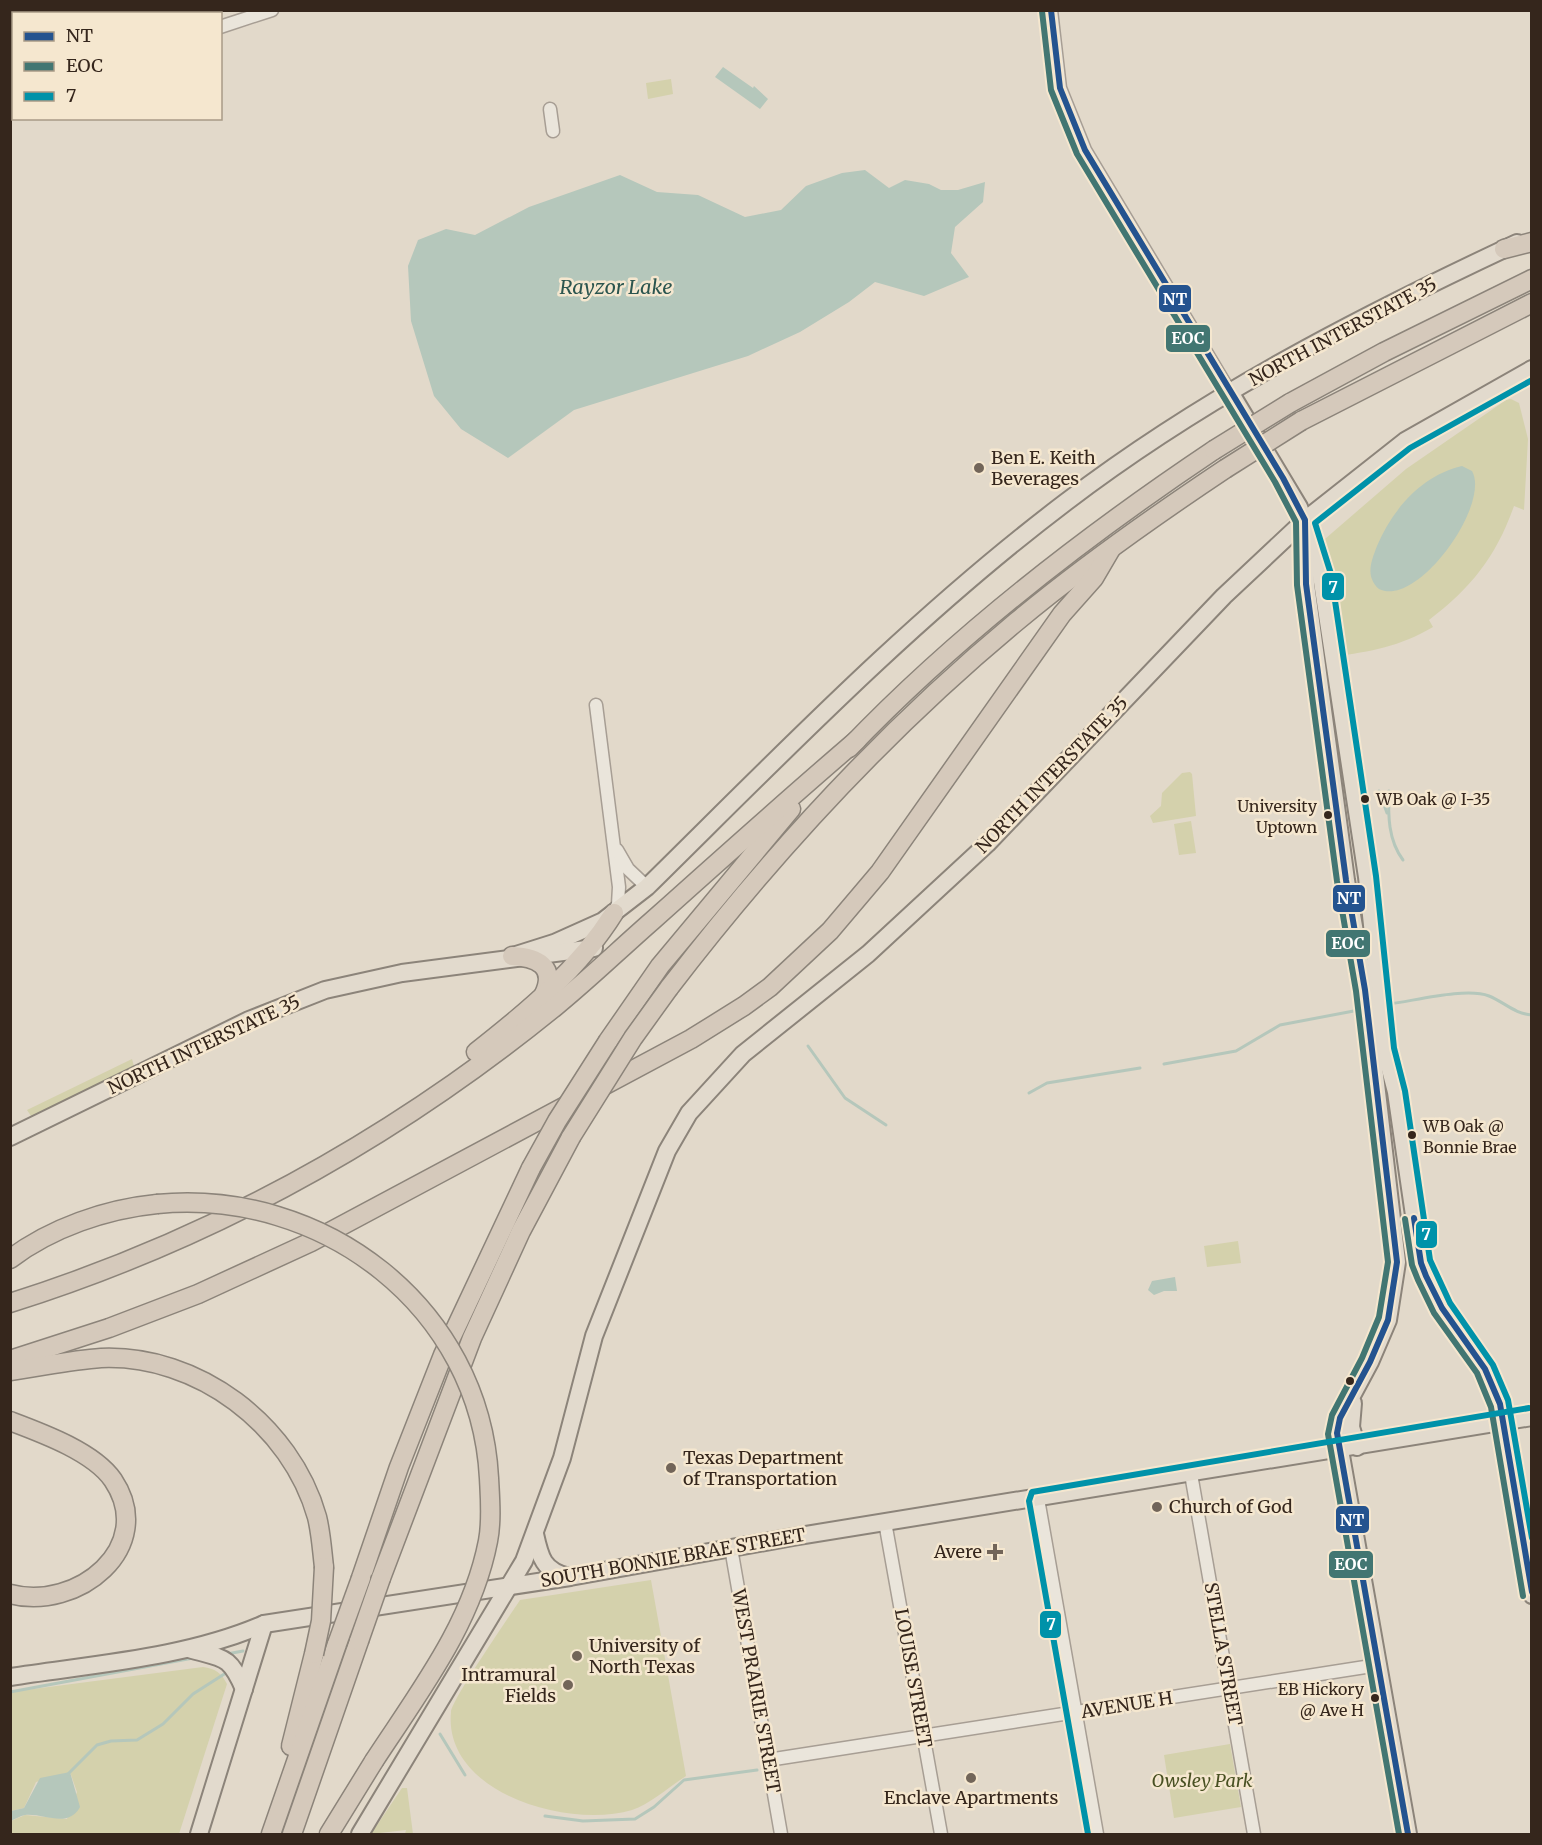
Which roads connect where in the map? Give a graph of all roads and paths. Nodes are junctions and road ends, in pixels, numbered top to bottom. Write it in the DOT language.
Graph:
graph roads {
  1 [pos="272,10"];
  2 [pos="1051,10"];
  3 [pos="222,26"];
  4 [pos="550,109"];
  5 [pos="553,131"];
  6 [pos="1532,236"];
  7 [pos="1532,242"];
  8 [pos="1504,249"];
  9 [pos="1532,279"];
  10 [pos="1532,303"];
  11 [pos="1532,369"];
  12 [pos="1230,392"];
  13 [pos="1305,520"];
  14 [pos="1111,549"];
  15 [pos="1319,613"];
  16 [pos="596,705"];
  17 [pos="857,740"];
  18 [pos="614,840"];
  19 [pos="647,887"];
  20 [pos="614,914"];
  21 [pos="588,950"];
  22 [pos="512,957"];
  23 [pos="544,994"];
  24 [pos="10,1137"];
  25 [pos="331,1161"];
  26 [pos="10,1259"];
  27 [pos="1397,1262"];
  28 [pos="1421,1263"];
  29 [pos="10,1303"];
  30 [pos="10,1360"];
  31 [pos="10,1371"];
  32 [pos="1355,1393"];
  33 [pos="1532,1417"];
  34 [pos="10,1421"];
  35 [pos="1505,1423"];
  36 [pos="1357,1447"];
  37 [pos="1339,1450"];
  38 [pos="1191,1474"];
  39 [pos="1038,1498"];
  40 [pos="885,1522"];
  41 [pos="534,1531"];
  42 [pos="731,1548"];
  43 [pos="570,1577"];
  44 [pos="512,1586"];
  45 [pos="10,1594"];
  46 [pos="1532,1595"];
  47 [pos="264,1624"];
  48 [pos="185,1648"];
  49 [pos="1378,1665"];
  50 [pos="10,1677"];
  51 [pos="244,1689"];
  52 [pos="1229,1689"];
  53 [pos="1076,1713"];
  54 [pos="923,1736"];
  55 [pos="768,1760"];
  56 [pos="199,1834"];
  57 [pos="266,1834"];
  58 [pos="271,1834"];
  59 [pos="292,1834"];
  60 [pos="329,1834"];
  61 [pos="360,1834"];
  62 [pos="781,1834"];
  63 [pos="941,1834"];
  64 [pos="1097,1834"];
  65 [pos="1254,1834"];
  66 [pos="1408,1834"];
  1 -- 3 [label="street"];
  2 -- 12 [label="street"];
  4 -- 5 [label="street"];
  6 -- 8 [label="main road, NORTH INTERSTATE 35"];
  7 -- 8 [label="highway"];
  8 -- 12 [label="main road, NORTH INTERSTATE 35"];
  9 -- 17 [label="highway, bridge"];
  10 -- 14 [label="highway, bridge"];
  11 -- 13 [label="main road, NORTH INTERSTATE 35"];
  12 -- 13 [label="main road"];
  12 -- 19 [label="main road, NORTH INTERSTATE 35"];
  13 -- 15 [label="main road"];
  13 -- 41 [label="main road, NORTH INTERSTATE 35"];
  14 -- 30 [label="highway"];
  14 -- 59 [label="highway, bridge"];
  15 -- 27 [label="main road"];
  15 -- 28 [label="main road"];
  16 -- 18 [label="street"];
  17 -- 25 [label="highway"];
  17 -- 58 [label="highway, bridge"];
  18 -- 19 [label="street"];
  18 -- 20 [label="street"];
  19 -- 20 [label="main road, NORTH INTERSTATE 35"];
  19 -- 21 [label="main road, NORTH INTERSTATE 35"];
  20 -- 21 [label="highway"];
  20 -- 22 [label="main road, NORTH INTERSTATE 35"];
  21 -- 22 [label="main road, NORTH INTERSTATE 35"];
  21 -- 23 [label="highway"];
  22 -- 23 [label="highway"];
  22 -- 24 [label="main road, NORTH INTERSTATE 35"];
  23 -- 25 [label="highway"];
  25 -- 29 [label="highway"];
  26 -- 60 [label="highway, bridge"];
  27 -- 28 [label="main road"];
  27 -- 32 [label="main road"];
  28 -- 35 [label="main road"];
  31 -- 57 [label="highway, bridge"];
  32 -- 36 [label="main road"];
  32 -- 37 [label="main road"];
  33 -- 35 [label="main road, SOUTH BONNIE BRAE STREET"];
  34 -- 45 [label="highway"];
  35 -- 36 [label="main road, SOUTH BONNIE BRAE STREET"];
  35 -- 46 [label="main road"];
  36 -- 37 [label="main road, SOUTH BONNIE BRAE STREET"];
  37 -- 38 [label="main road, SOUTH BONNIE BRAE STREET"];
  37 -- 49 [label="main road"];
  38 -- 39 [label="main road, SOUTH BONNIE BRAE STREET"];
  38 -- 52 [label="street, STELLA STREET"];
  39 -- 40 [label="main road, SOUTH BONNIE BRAE STREET"];
  39 -- 53 [label="street"];
  40 -- 42 [label="main road, SOUTH BONNIE BRAE STREET"];
  40 -- 54 [label="street, LOUISE STREET"];
  41 -- 43 [label="main road"];
  41 -- 44 [label="main road, NORTH INTERSTATE 35"];
  42 -- 43 [label="main road, SOUTH BONNIE BRAE STREET"];
  42 -- 55 [label="street, WEST PRAIRIE STREET"];
  43 -- 44 [label="main road, SOUTH BONNIE BRAE STREET"];
  44 -- 47 [label="main road, SOUTH BONNIE BRAE STREET"];
  44 -- 61 [label="main road, NORTH INTERSTATE 35"];
  47 -- 48 [label="main road, SOUTH BONNIE BRAE STREET"];
  47 -- 51 [label="main road"];
  48 -- 50 [label="main road, SOUTH BONNIE BRAE STREET"];
  48 -- 51 [label="main road"];
  49 -- 52 [label="street, AVENUE H"];
  49 -- 66 [label="main road"];
  51 -- 56 [label="main road"];
  52 -- 53 [label="street, AVENUE H"];
  52 -- 65 [label="street, STELLA STREET"];
  53 -- 54 [label="street, AVENUE H"];
  53 -- 64 [label="street"];
  54 -- 55 [label="street, AVENUE H"];
  54 -- 63 [label="street, LOUISE STREET"];
  55 -- 62 [label="street, WEST PRAIRIE STREET"];
}
